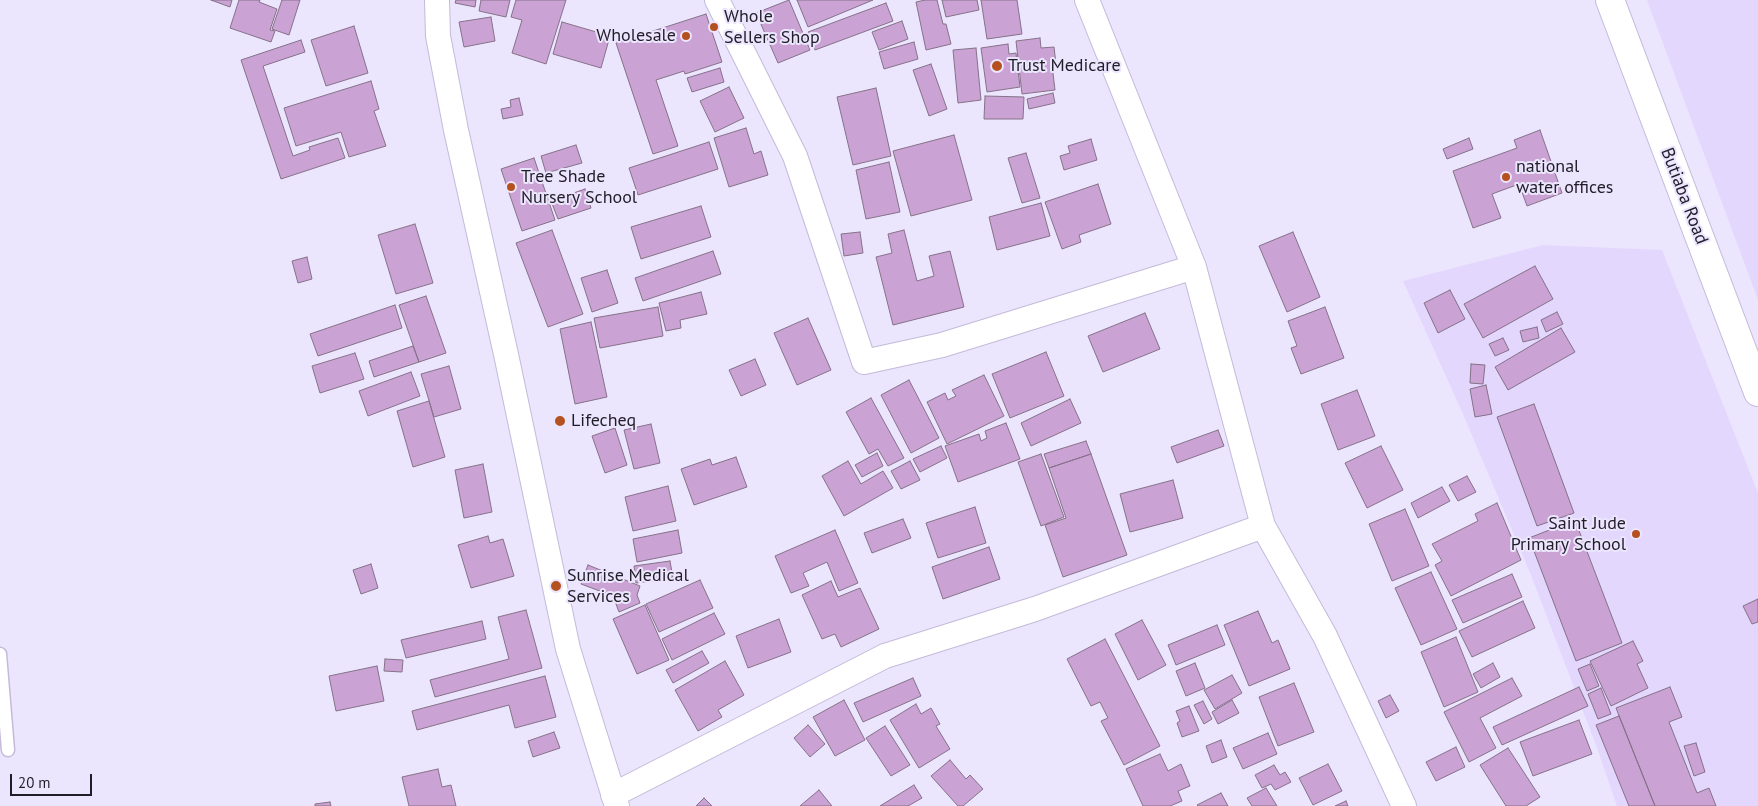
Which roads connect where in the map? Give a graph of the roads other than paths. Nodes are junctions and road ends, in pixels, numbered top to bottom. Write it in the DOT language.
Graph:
graph roads {
  1 [pos="437,0"];
  2 [pos="717,0"];
  3 [pos="1087,0"];
  4 [pos="1610,0"];
  5 [pos="1194,266"];
  6 [pos="1758,392"];
  7 [pos="1263,526"];
  8 [pos="0,654"];
  9 [pos="8,750"];
  10 [pos="615,801"];
  11 [pos="1404,806"];
  1 -- 10 [label="street"];
  2 -- 5 [label="street"];
  3 -- 5 [label="street"];
  4 -- 6 [label="main road, Butiaba Road"];
  5 -- 7 [label="street"];
  7 -- 10 [label="street"];
  7 -- 11 [label="street"];
  8 -- 9 [label="lane"];
}
